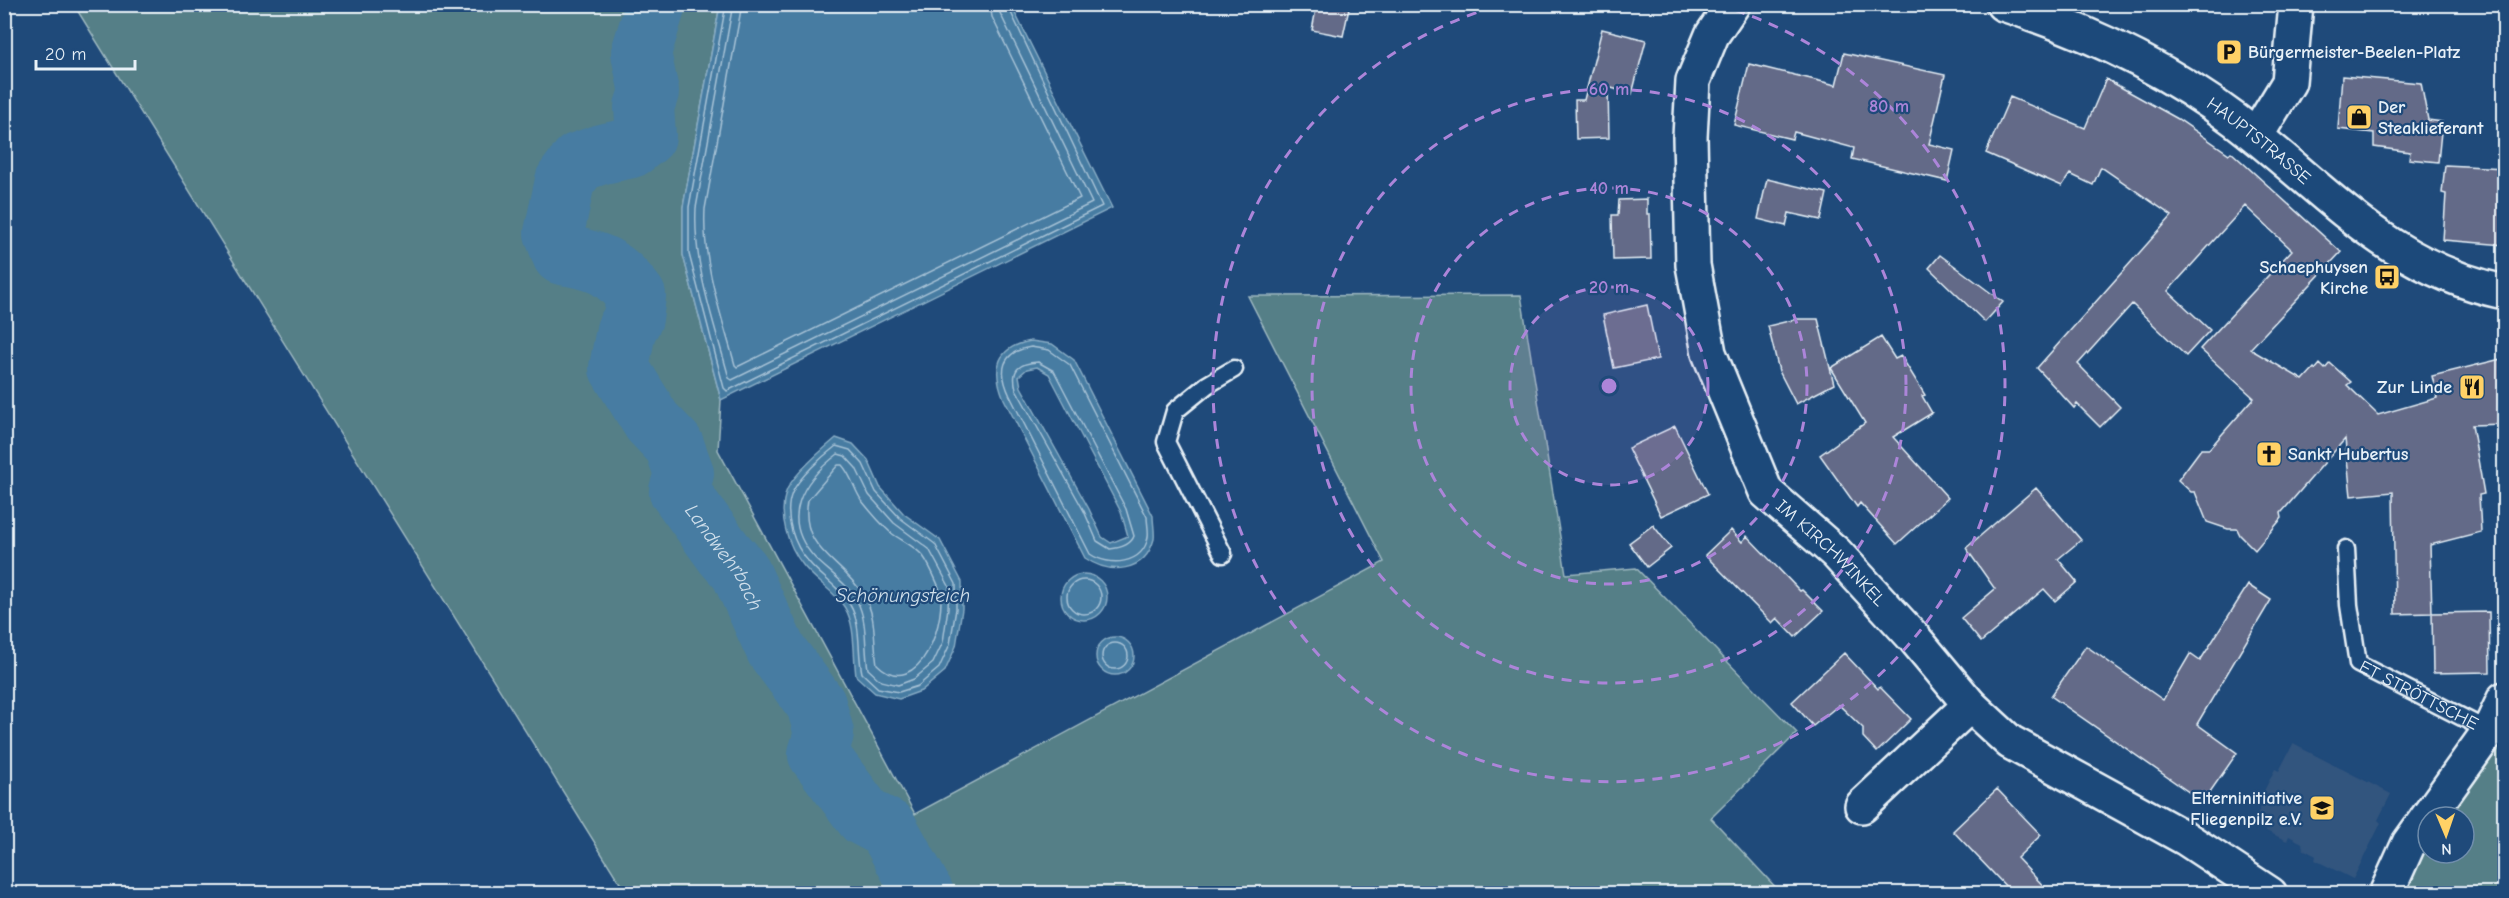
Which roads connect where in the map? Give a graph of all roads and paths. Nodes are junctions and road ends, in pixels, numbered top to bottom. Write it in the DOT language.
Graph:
graph roads {
  1 [pos="1733,4"];
  2 [pos="2003,4"];
  3 [pos="2296,4"];
  4 [pos="2256,136"];
  5 [pos="2505,292"];
  6 [pos="1234,369"];
  7 [pos="2346,549"];
  8 [pos="1223,554"];
  9 [pos="2505,699"];
  10 [pos="1970,705"];
  11 [pos="2489,731"];
  12 [pos="1862,806"];
  13 [pos="2270,894"];
  14 [pos="2386,894"];
  1 -- 10 [label="street, IM KIRCHWINKEL"];
  2 -- 4 [label="street, HAUPTSTRASSE"];
  3 -- 4 [label="street"];
  4 -- 5 [label="street, HAUPTSTRASSE"];
  6 -- 8 [label="lane"];
  7 -- 11 [label="lane, ET STRÖTTSCHE"];
  9 -- 11 [label="street, ET STRÖTTSCHE"];
  10 -- 12 [label="street"];
  10 -- 13 [label="street, IM KIRCHWINKEL"];
  11 -- 14 [label="street, ET STRÖTTSCHE"];
}
